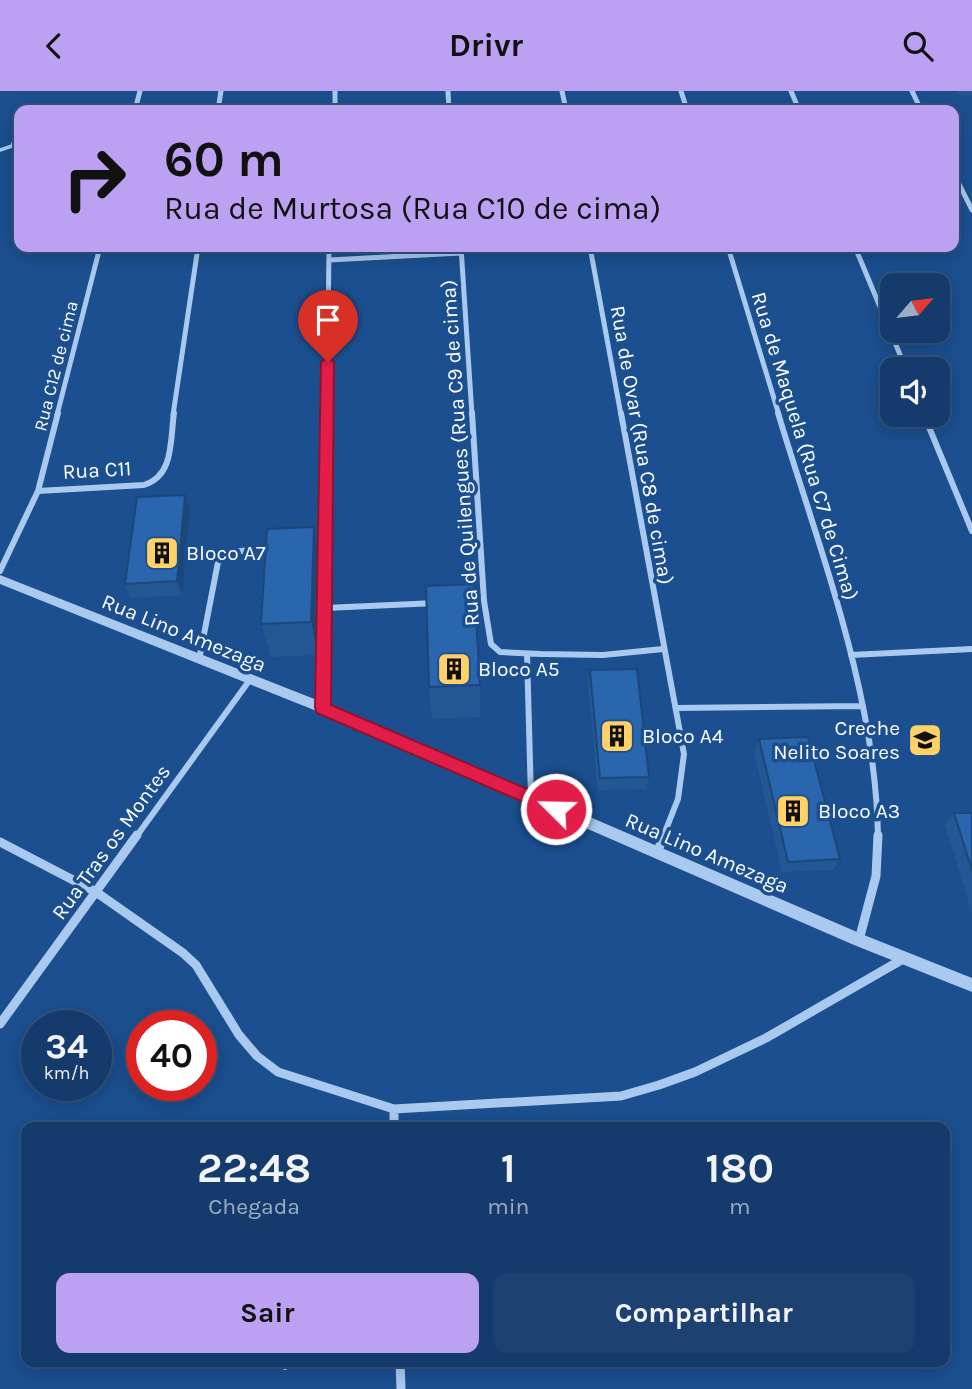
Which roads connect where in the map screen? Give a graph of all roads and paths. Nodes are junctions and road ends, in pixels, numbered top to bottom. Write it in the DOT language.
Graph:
graph roads {
  1 [pos="14,141"];
  2 [pos="0,150"];
  3 [pos="959,183"];
  4 [pos="970,204"];
  5 [pos="972,210"];
  6 [pos="99,252"];
  7 [pos="197,252"];
  8 [pos="329,252"];
  9 [pos="435,252"];
  10 [pos="461,252"];
  11 [pos="591,252"];
  12 [pos="730,252"];
  13 [pos="857,252"];
  14 [pos="329,260"];
  15 [pos="901,357"];
  16 [pos="929,427"];
  17 [pos="38,491"];
  18 [pos="972,531"];
  19 [pos="325,541"];
  20 [pos="312,543"];
  21 [pos="286,546"];
  22 [pos="0,571"];
  23 [pos="0,579"];
  24 [pos="484,601"];
  25 [pos="471,602"];
  26 [pos="444,603"];
  27 [pos="325,608"];
  28 [pos="663,649"];
  29 [pos="972,649"];
  30 [pos="527,654"];
  31 [pos="851,655"];
  32 [pos="199,660"];
  33 [pos="250,681"];
  34 [pos="863,706"];
  35 [pos="323,708"];
  36 [pos="676,708"];
  37 [pos="531,798"];
  38 [pos="0,842"];
  39 [pos="657,853"];
  40 [pos="96,893"];
  41 [pos="859,940"];
  42 [pos="904,959"];
  43 [pos="972,985"];
  44 [pos="0,1024"];
  45 [pos="394,1109"];
  46 [pos="394,1122"];
  47 [pos="400,1367"];
  48 [pos="401,1389"];
  1 -- 2 [label="lane"];
  3 -- 4 [label="street"];
  4 -- 5 [label="street"];
  6 -- 17 [label="street, Rua C12 de cima"];
  7 -- 17 [label="street, Rua C11"];
  8 -- 14 [label="street"];
  9 -- 14 [label="street"];
  10 -- 24 [label="street, Rua de Quilengues (Rua C9 de cima)"];
  11 -- 28 [label="street, Rua de Ovar (Rua C8 de cima)"];
  12 -- 31 [label="street, Rua de Maquela (Rua C7 de Cima)"];
  13 -- 15 [label="street"];
  14 -- 19 [label="street"];
  16 -- 18 [label="street"];
  17 -- 22 [label="street, Rua C12 de cima"];
  19 -- 20 [label="street"];
  19 -- 27 [label="street"];
  21 -- 32 [label="street"];
  23 -- 32 [label="street, Rua Lino Amezaga"];
  24 -- 25 [label="street"];
  24 -- 30 [label="street, Rua de Quilengues (Rua C9 de cima)"];
  26 -- 27 [label="street"];
  27 -- 35 [label="street"];
  28 -- 30 [label="street"];
  28 -- 36 [label="street, Rua de Ovar (Rua C8 de cima)"];
  29 -- 31 [label="street"];
  30 -- 37 [label="street"];
  31 -- 34 [label="street, Rua de Maquela (Rua C7 de Cima)"];
  32 -- 33 [label="street, Rua Lino Amezaga"];
  33 -- 35 [label="street, Rua Lino Amezaga"];
  33 -- 40 [label="street, Rua Tras os Montes"];
  34 -- 36 [label="street"];
  34 -- 41 [label="street, Rua de Maquela (Rua C7 de Cima)"];
  35 -- 37 [label="street, Rua Lino Amezaga"];
  36 -- 39 [label="street, Rua de Ovar (Rua C8 de cima)"];
  37 -- 39 [label="street, Rua Lino Amezaga"];
  38 -- 40 [label="street"];
  39 -- 41 [label="street, Rua Lino Amezaga"];
  40 -- 44 [label="street, Rua Tras os Montes"];
  40 -- 45 [label="street"];
  41 -- 42 [label="street, Rua Lino Amezaga"];
  42 -- 43 [label="street, Rua Lino Amezaga"];
  42 -- 45 [label="street"];
  45 -- 46 [label="street"];
  47 -- 48 [label="street"];
}
